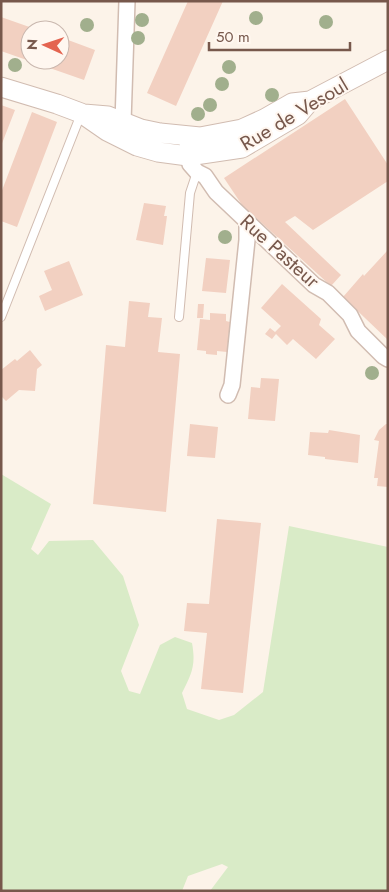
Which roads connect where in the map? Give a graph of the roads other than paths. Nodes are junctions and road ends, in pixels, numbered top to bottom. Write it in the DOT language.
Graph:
graph roads {
  1 [pos="127,1"];
  2 [pos="388,60"];
  3 [pos="1,86"];
  4 [pos="310,101"];
  5 [pos="81,113"];
  6 [pos="115,127"];
  7 [pos="188,136"];
  8 [pos="192,164"];
  9 [pos="247,222"];
  10 [pos="1,316"];
  11 [pos="179,317"];
  12 [pos="388,359"];
  13 [pos="228,395"];
  1 -- 6 [label="street"];
  2 -- 4 [label="street, Rue de Vesoul"];
  3 -- 5 [label="street"];
  4 -- 7 [label="street"];
  4 -- 8 [label="street, Rue de Vesoul"];
  5 -- 6 [label="street"];
  5 -- 10 [label="lane"];
  6 -- 7 [label="street"];
  6 -- 8 [label="street, Rue de Vesoul"];
  7 -- 8 [label="street"];
  8 -- 9 [label="street, Rue Pasteur"];
  8 -- 11 [label="lane"];
  9 -- 12 [label="street, Rue Pasteur"];
  9 -- 13 [label="street"];
}
